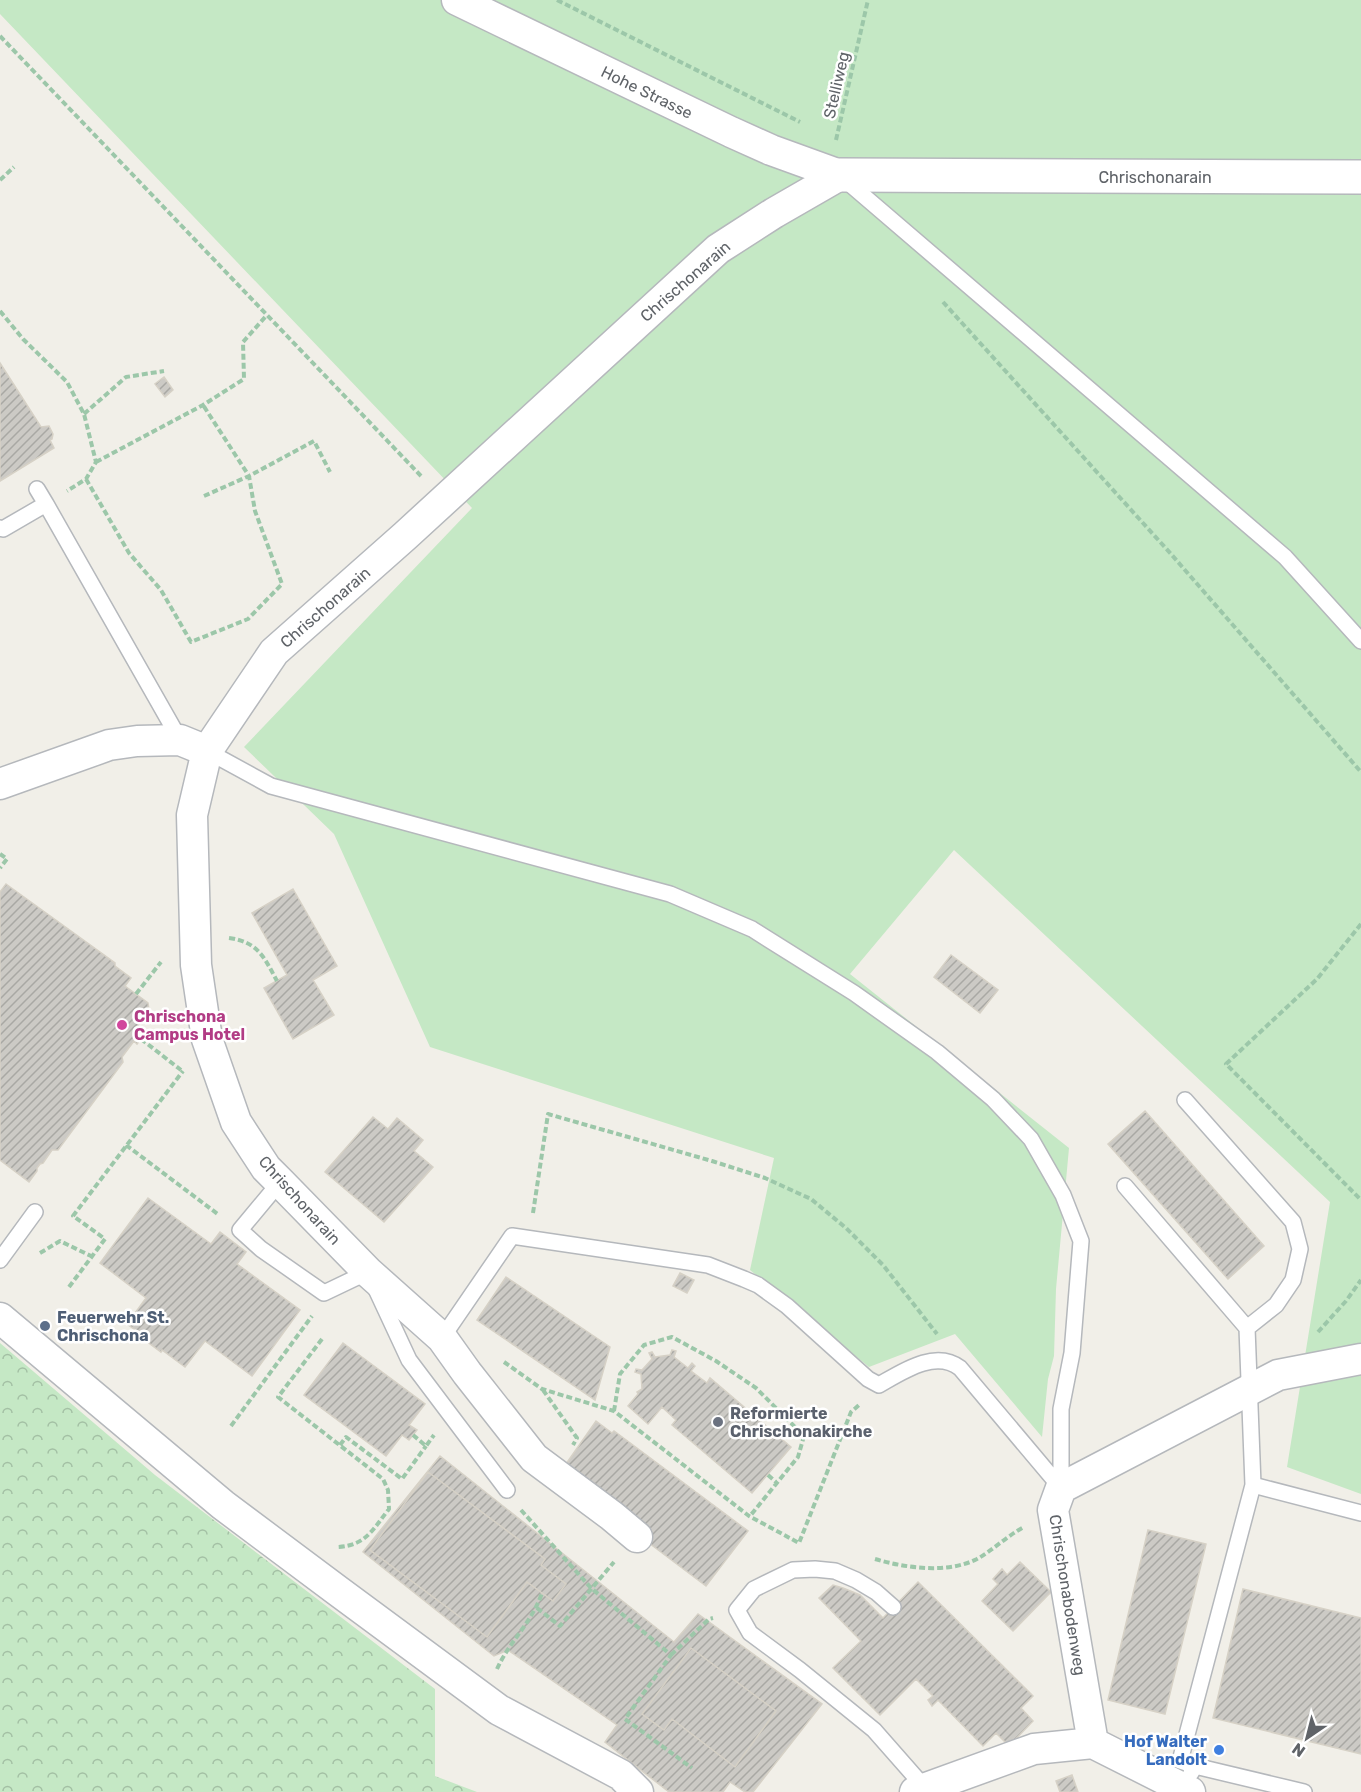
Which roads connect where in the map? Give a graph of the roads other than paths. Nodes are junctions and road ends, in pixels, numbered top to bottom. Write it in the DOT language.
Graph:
graph roads {
  1 [pos="457,0"];
  2 [pos="840,176"];
  3 [pos="1361,177"];
  4 [pos="37,489"];
  5 [pos="46,504"];
  6 [pos="0,528"];
  7 [pos="1361,641"];
  8 [pos="193,746"];
  9 [pos="0,784"];
  10 [pos="1185,1100"];
  11 [pos="280,1182"];
  12 [pos="1125,1186"];
  13 [pos="35,1212"];
  14 [pos="0,1260"];
  15 [pos="368,1272"];
  16 [pos="0,1318"];
  17 [pos="1247,1328"];
  18 [pos="442,1338"];
  19 [pos="1361,1359"];
  20 [pos="1250,1389"];
  21 [pos="1252,1485"];
  22 [pos="507,1490"];
  23 [pos="1057,1499"];
  24 [pos="1361,1513"];
  25 [pos="637,1537"];
  26 [pos="893,1607"];
  27 [pos="1093,1743"];
  28 [pos="1189,1782"];
  29 [pos="920,1790"];
  30 [pos="638,1792"];
  31 [pos="1304,1792"];
  1 -- 2 [label="street, Hohe Strasse"];
  2 -- 3 [label="street, Chrischonarain"];
  2 -- 7 [label="lane"];
  2 -- 8 [label="street, Chrischonarain"];
  4 -- 5 [label="lane"];
  5 -- 6 [label="lane"];
  5 -- 8 [label="lane"];
  8 -- 9 [label="street"];
  8 -- 11 [label="street, Chrischonarain"];
  8 -- 23 [label="lane"];
  10 -- 17 [label="lane"];
  11 -- 15 [label="street, Chrischonarain"];
  11 -- 15 [label="lane"];
  12 -- 17 [label="lane"];
  13 -- 14 [label="lane"];
  15 -- 18 [label="street, Chrischonarain"];
  15 -- 22 [label="lane"];
  16 -- 30 [label="street"];
  17 -- 20 [label="lane"];
  18 -- 23 [label="lane"];
  18 -- 25 [label="street, Chrischonarain"];
  19 -- 20 [label="street"];
  20 -- 21 [label="lane"];
  20 -- 23 [label="street"];
  21 -- 24 [label="lane"];
  21 -- 28 [label="lane"];
  23 -- 27 [label="street, Chrischonabodenweg"];
  26 -- 29 [label="lane"];
  27 -- 28 [label="street"];
  27 -- 29 [label="street"];
  28 -- 31 [label="lane"];
}
